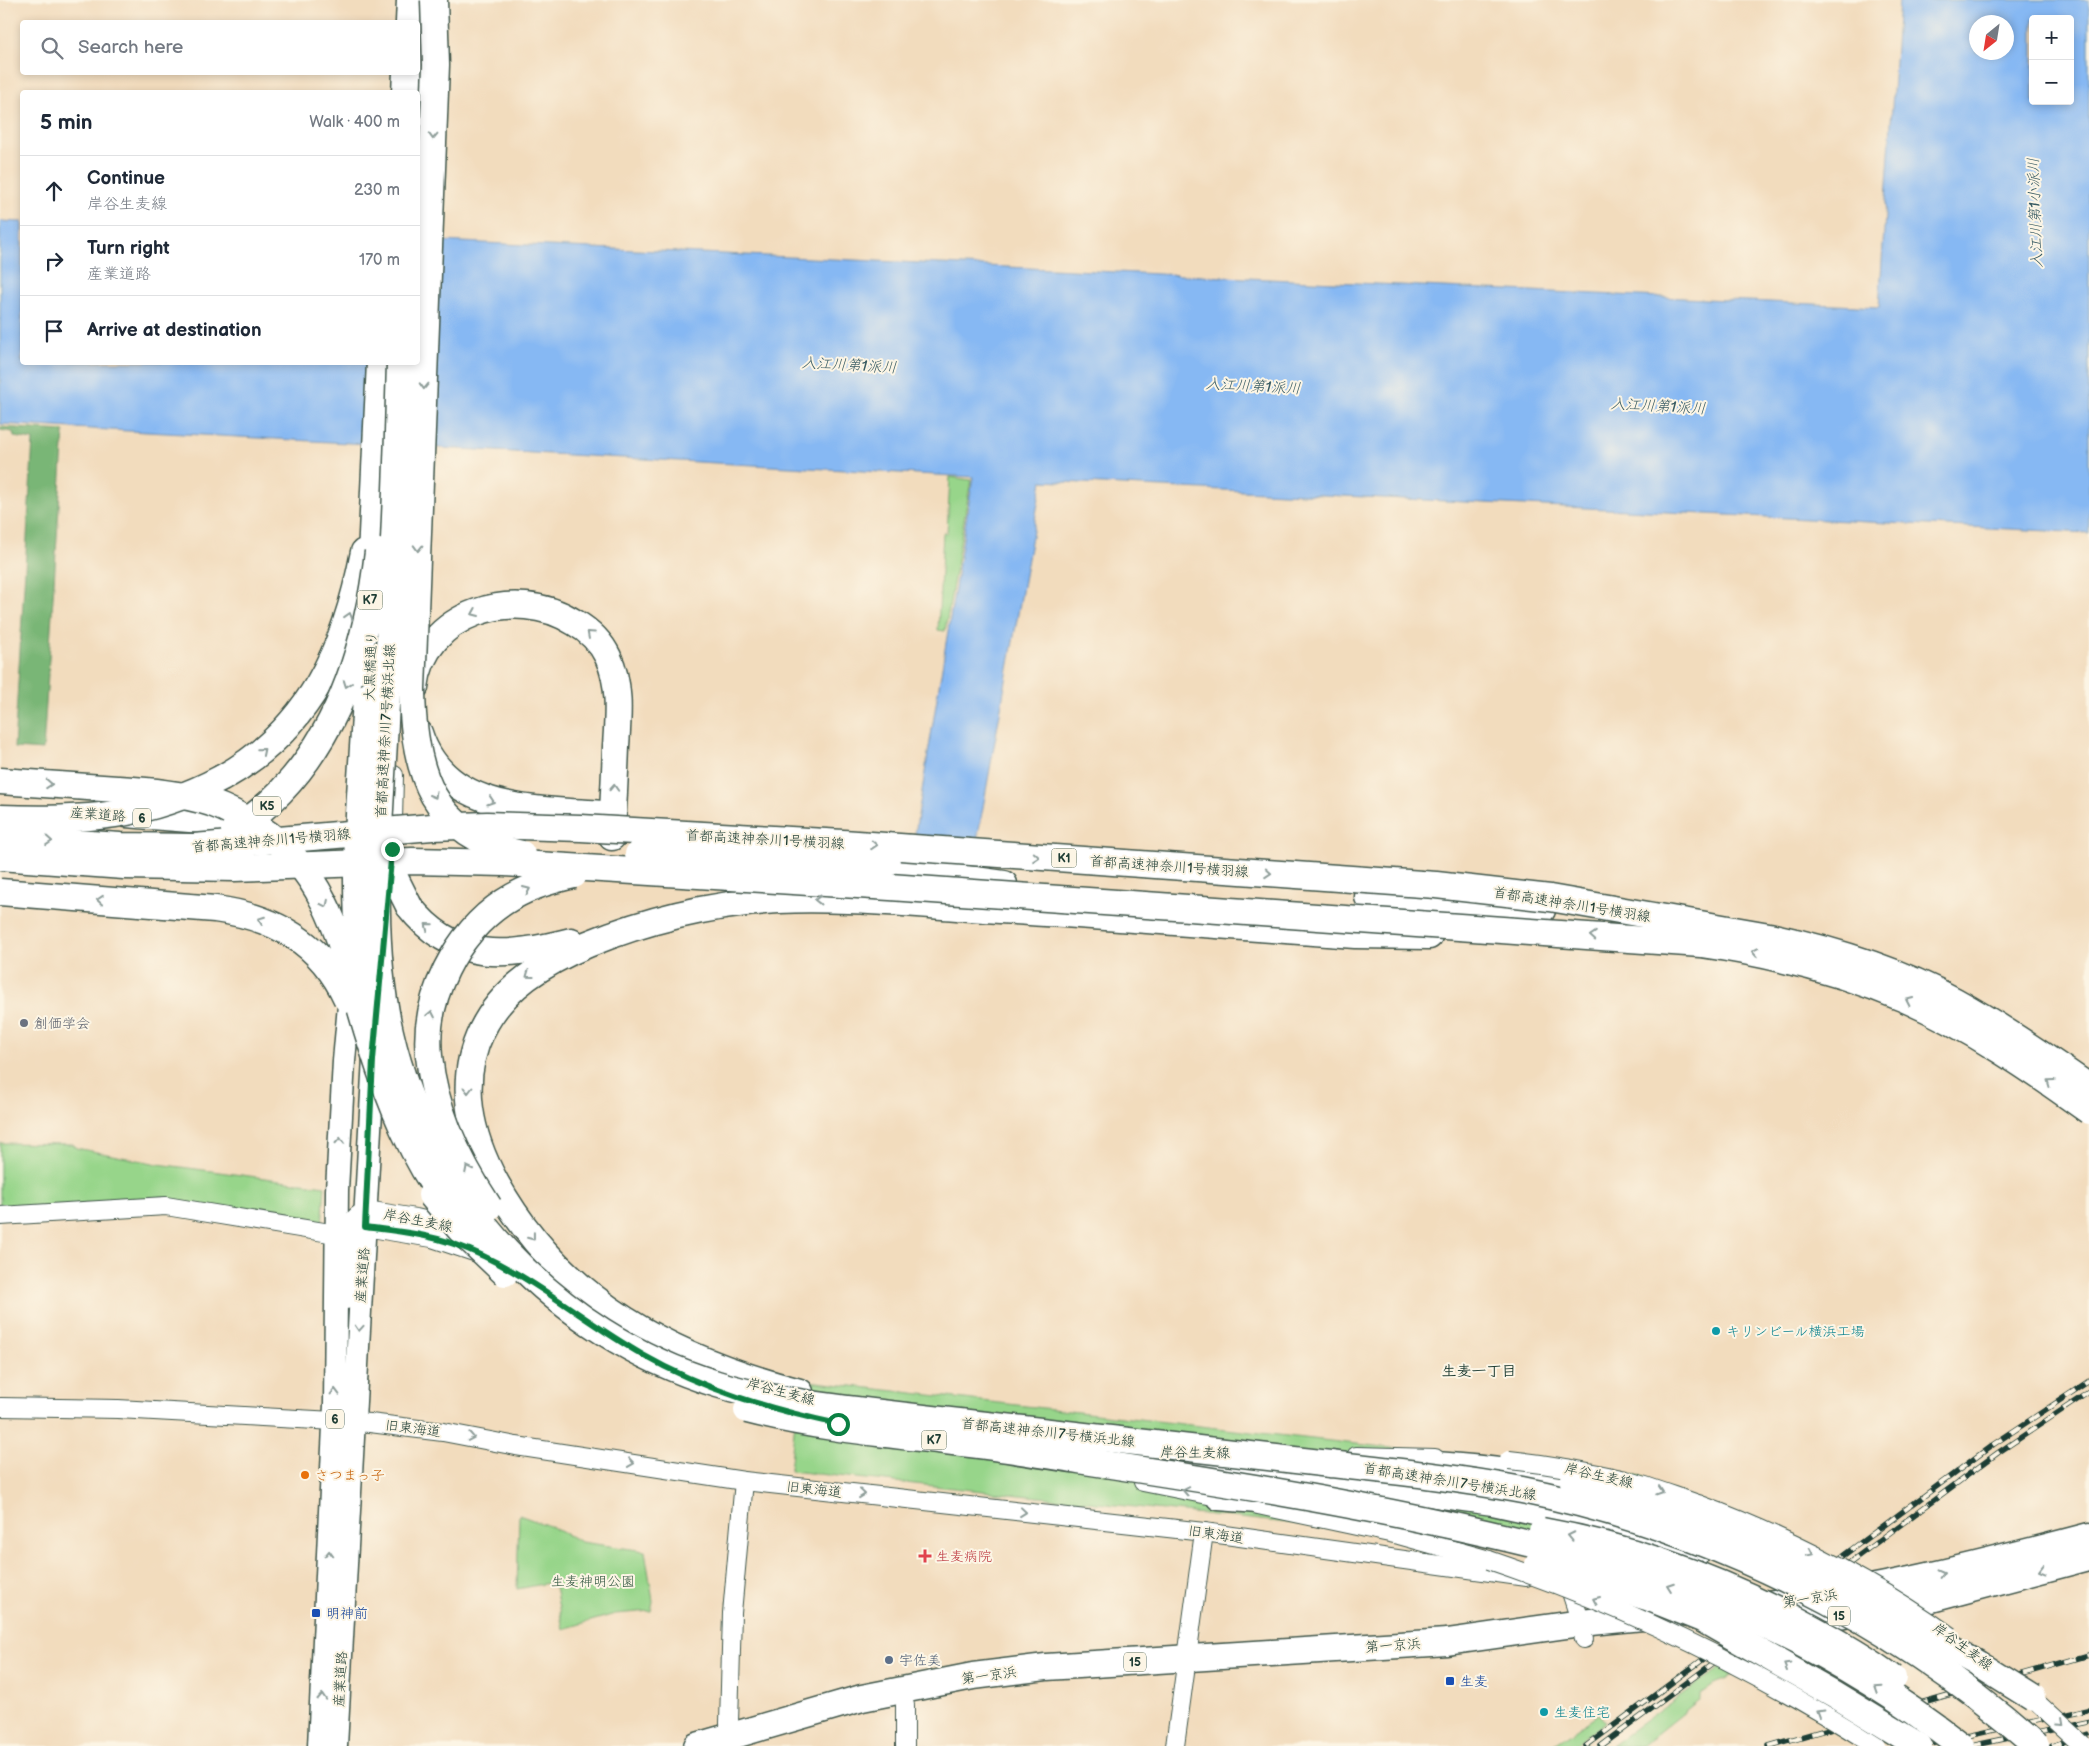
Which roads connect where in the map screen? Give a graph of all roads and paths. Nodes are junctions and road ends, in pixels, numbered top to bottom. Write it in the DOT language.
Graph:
graph roads {
  1 [pos="399,0"];
  2 [pos="410,0"];
  3 [pos="424,0"];
  4 [pos="434,0"];
  5 [pos="398,20"];
  6 [pos="409,20"];
  7 [pos="395,75"];
  8 [pos="406,75"];
  9 [pos="394,90"];
  10 [pos="405,90"];
  11 [pos="419,90"];
  12 [pos="382,365"];
  13 [pos="382,365"];
  14 [pos="390,365"];
  15 [pos="400,365"];
  16 [pos="405,365"];
  17 [pos="373,502"];
  18 [pos="366,697"];
  19 [pos="0,781"];
  20 [pos="0,806"];
  21 [pos="0,818"];
  22 [pos="364,822"];
  23 [pos="393,822"];
  24 [pos="285,829"];
  25 [pos="612,837"];
  26 [pos="0,838"];
  27 [pos="842,843"];
  28 [pos="363,849"];
  29 [pos="392,849"];
  30 [pos="471,850"];
  31 [pos="0,857"];
  32 [pos="799,861"];
  33 [pos="0,876"];
  34 [pos="0,892"];
  35 [pos="1114,902"];
  36 [pos="659,920"];
  37 [pos="1705,925"];
  38 [pos="1555,933"];
  39 [pos="2089,1087"];
  40 [pos="2089,1111"];
  41 [pos="337,1190"];
  42 [pos="0,1216"];
  43 [pos="361,1219"];
  44 [pos="393,1223"];
  45 [pos="336,1234"];
  46 [pos="524,1290"];
  47 [pos="631,1348"];
  48 [pos="336,1352"];
  49 [pos="0,1407"];
  50 [pos="784,1419"];
  51 [pos="344,1420"];
  52 [pos="1026,1430"];
  53 [pos="1114,1449"];
  54 [pos="1264,1456"];
  55 [pos="744,1481"];
  56 [pos="1210,1488"];
  57 [pos="1204,1532"];
  58 [pos="2089,1536"];
  59 [pos="2089,1557"];
  60 [pos="1583,1631"];
  61 [pos="1186,1666"];
  62 [pos="2033,1698"];
  63 [pos="905,1705"];
  64 [pos="1991,1708"];
  65 [pos="737,1743"];
  66 [pos="319,1746"];
  67 [pos="336,1746"];
  68 [pos="697,1746"];
  69 [pos="905,1746"];
  70 [pos="1175,1746"];
  71 [pos="1876,1746"];
  72 [pos="1919,1746"];
  73 [pos="1961,1746"];
  74 [pos="1977,1746"];
  75 [pos="2036,1746"];
  76 [pos="2084,1746"];
  1 -- 5 [label="highway"];
  2 -- 6 [label="highway"];
  3 -- 11 [label="street"];
  4 -- 32 [label="highway, one-way, bridge"];
  7 -- 9 [label="highway"];
  8 -- 10 [label="highway"];
  12 -- 22 [label="street, 大黒橋通り"];
  13 -- 17 [label="highway"];
  14 -- 33 [label="highway, K5, one-way, bridge"];
  15 -- 47 [label="highway, 首都高速神奈川7号横浜北線 / K7, bridge"];
  16 -- 23 [label="street, 大黒橋通り"];
  17 -- 18 [label="highway, 首都高速神奈川7号横浜北線 / K7, bridge"];
  21 -- 17 [label="highway, one-way, bridge"];
  36 -- 18 [label="highway, one-way, bridge"];
  18 -- 46 [label="highway, 首都高速神奈川7号横浜北線 / K7, bridge"];
  19 -- 47 [label="highway, one-way, bridge"];
  20 -- 24 [label="main road, 産業道路 / 6"];
  22 -- 23 [label="main road, 産業道路 / 6"];
  22 -- 24 [label="main road, 産業道路 / 6"];
  22 -- 28 [label="street, 大黒橋通り"];
  23 -- 25 [label="main road"];
  23 -- 29 [label="main road, 産業道路 / 6"];
  24 -- 28 [label="main road, 産業道路 / 6"];
  25 -- 27 [label="highway, one-way, bridge"];
  26 -- 27 [label="highway, 首都高速神奈川1号横羽線 / K1, one-way, bridge"];
  27 -- 37 [label="highway, 首都高速神奈川1号横羽線 / K1, one-way, bridge"];
  28 -- 29 [label="main road"];
  41 -- 28 [label="main road, 産業道路 / 6, one-way"];
  29 -- 30 [label="main road"];
  29 -- 43 [label="main road, 産業道路 / 6"];
  30 -- 35 [label="highway, bridge"];
  31 -- 35 [label="highway, 首都高速神奈川1号横羽線, bridge"];
  32 -- 37 [label="highway, bridge"];
  50 -- 32 [label="highway, one-way, bridge"];
  46 -- 34 [label="highway, one-way, bridge"];
  35 -- 38 [label="highway, 首都高速神奈川1号横羽線, bridge"];
  38 -- 36 [label="highway, one-way, bridge"];
  36 -- 52 [label="highway, one-way, bridge"];
  37 -- 39 [label="highway, 首都高速神奈川1号横羽線 / K1, bridge"];
  40 -- 38 [label="highway, 首都高速神奈川1号横羽線, one-way, bridge"];
  41 -- 43 [label="street"];
  41 -- 45 [label="main road, 産業道路 / 6"];
  42 -- 45 [label="street"];
  43 -- 44 [label="street, 岸谷生麦線"];
  43 -- 48 [label="street"];
  43 -- 51 [label="main road, 産業道路 / 6, one-way"];
  44 -- 53 [label="street, 岸谷生麦線, bridge"];
  56 -- 44 [label="street, 岸谷生麦線, one-way, bridge"];
  45 -- 48 [label="main road, 産業道路 / 6"];
  46 -- 50 [label="highway, 首都高速神奈川7号横浜北線 / K7, bridge"];
  47 -- 52 [label="highway, 首都高速神奈川7号横浜北線 / K7, bridge"];
  51 -- 48 [label="main road, 産業道路 / 6, one-way"];
  49 -- 51 [label="street, 旧東海道"];
  50 -- 56 [label="highway, 首都高速神奈川7号横浜北線 / K7, bridge"];
  51 -- 55 [label="street, 旧東海道, one-way"];
  66 -- 51 [label="main road, 産業道路 / 6, one-way"];
  51 -- 67 [label="main road, 産業道路 / 6"];
  52 -- 54 [label="highway, 首都高速神奈川7号横浜北線 / K7, bridge"];
  53 -- 62 [label="street, 岸谷生麦線, one-way, bridge"];
  53 -- 64 [label="highway, bridge"];
  54 -- 62 [label="highway, bridge"];
  54 -- 64 [label="highway, 首都高速神奈川7号横浜北線 / K7, bridge"];
  55 -- 57 [label="street, 旧東海道, one-way"];
  55 -- 65 [label="street"];
  71 -- 56 [label="street, 岸谷生麦線, one-way, bridge"];
  72 -- 56 [label="highway, one-way, bridge"];
  73 -- 56 [label="highway, 首都高速神奈川7号横浜北線 / K7, one-way, bridge"];
  74 -- 56 [label="highway, one-way, bridge"];
  57 -- 60 [label="street, 旧東海道"];
  57 -- 61 [label="street"];
  60 -- 58 [label="highway, 第一京浜 / 15, one-way"];
  59 -- 60 [label="highway, 第一京浜 / 15, one-way"];
  60 -- 61 [label="highway, 第一京浜 / 15"];
  61 -- 63 [label="highway, 第一京浜 / 15"];
  61 -- 65 [label="highway, 第一京浜 / 15"];
  61 -- 70 [label="street"];
  62 -- 76 [label="street, 岸谷生麦線, one-way, bridge"];
  63 -- 65 [label="highway, 第一京浜 / 15"];
  63 -- 69 [label="street"];
  64 -- 75 [label="highway, 首都高速神奈川7号横浜北線 / K7, bridge"];
  65 -- 68 [label="highway, 第一京浜 / 15"];
}
